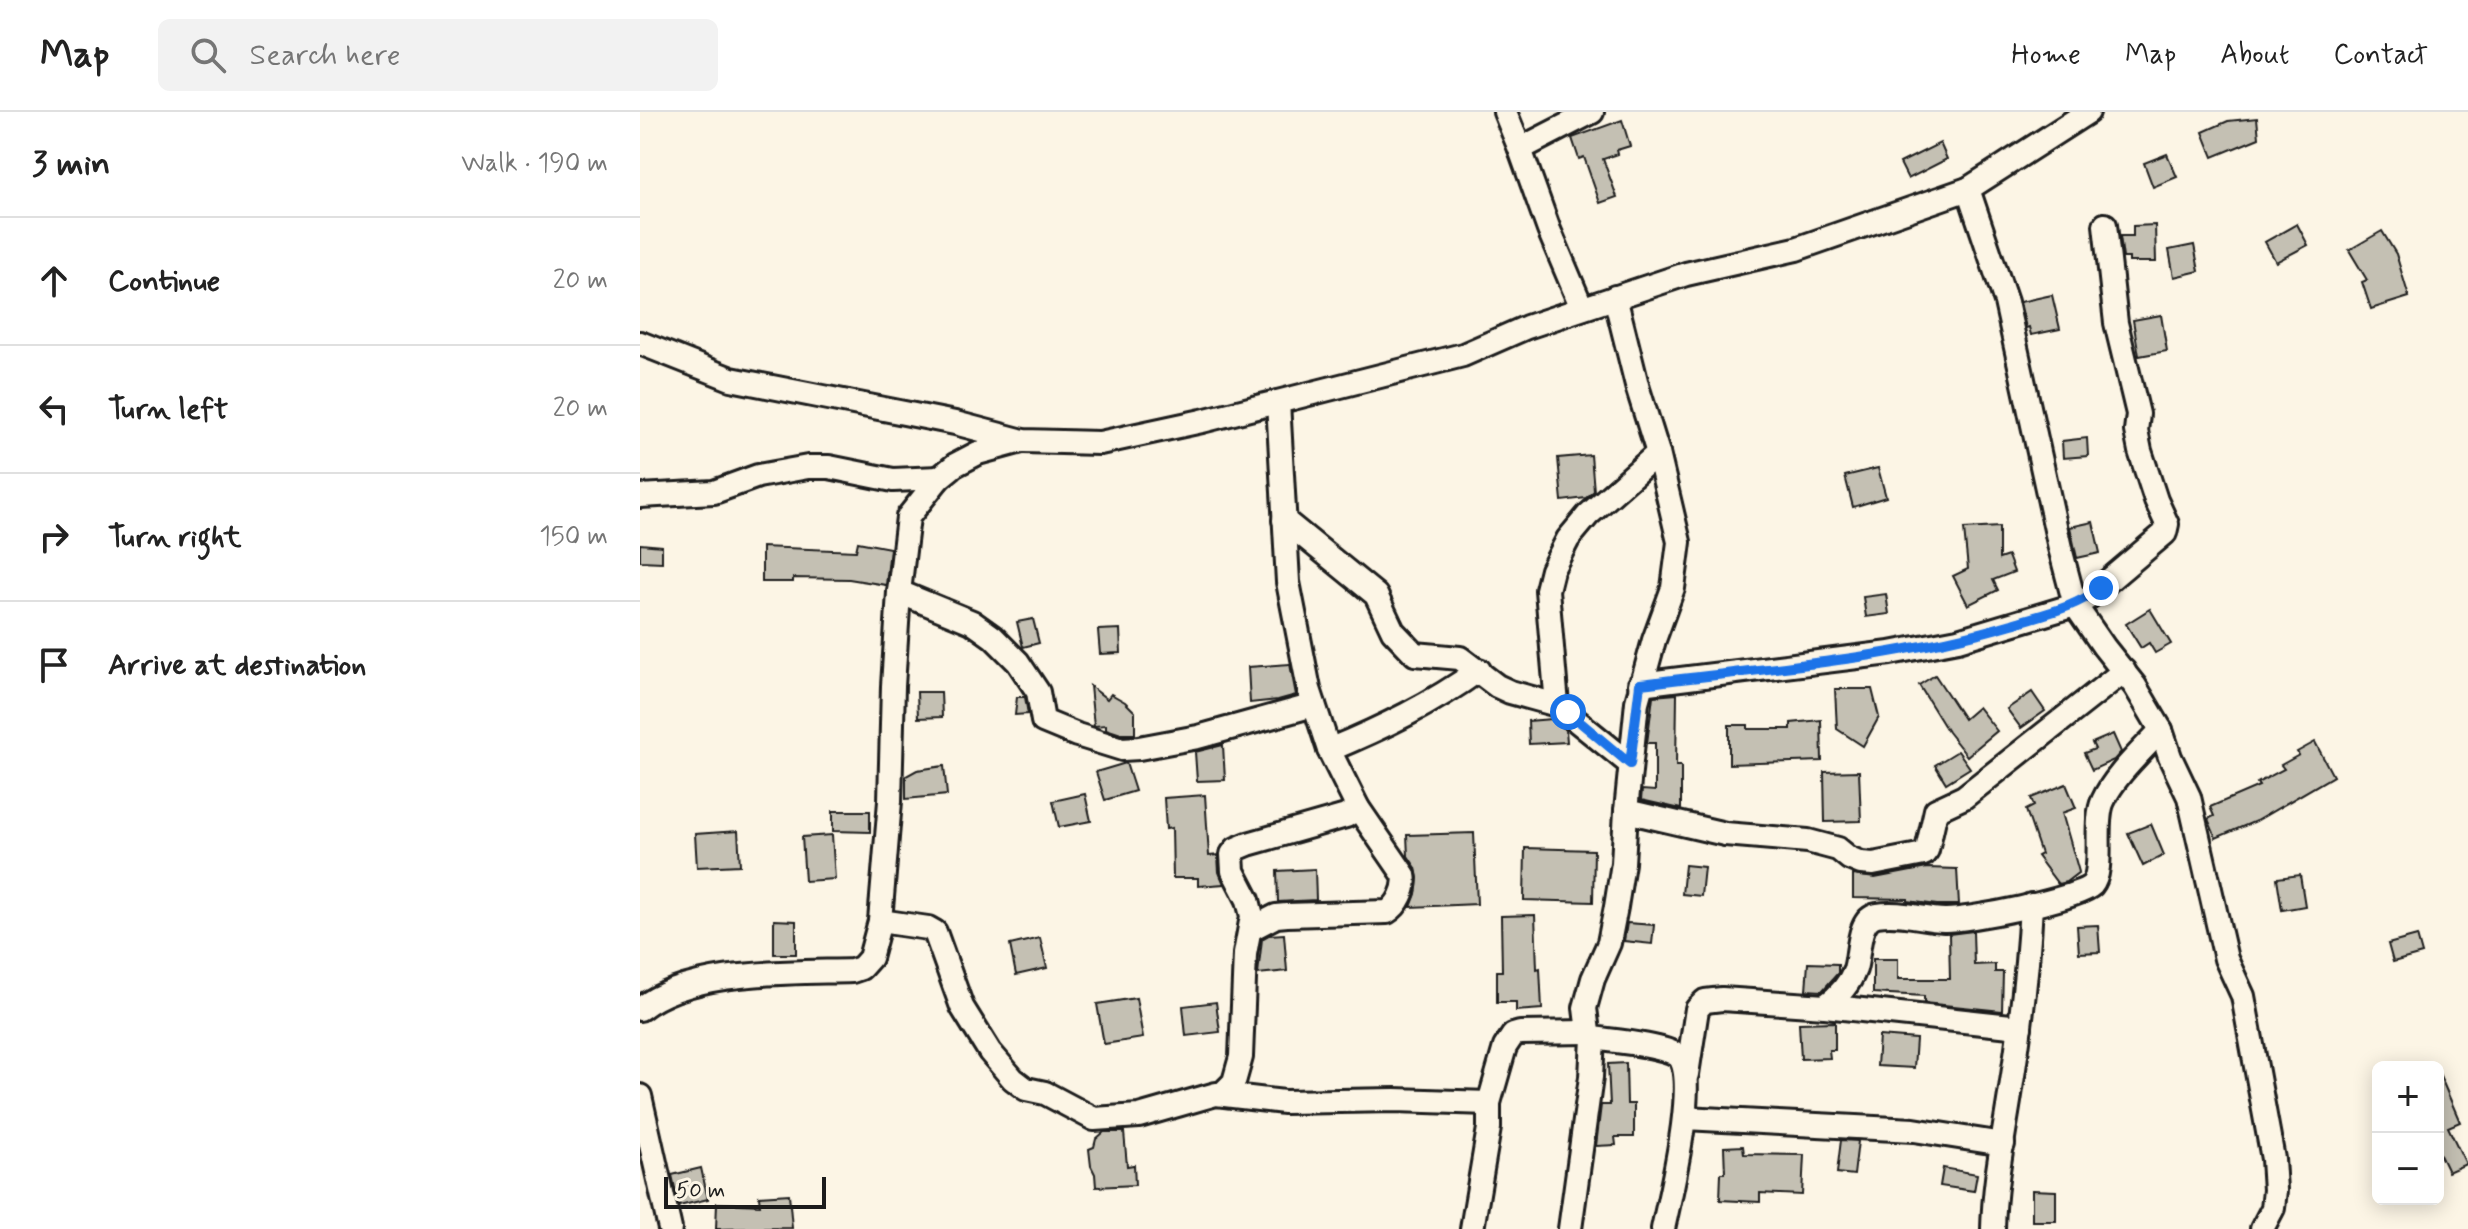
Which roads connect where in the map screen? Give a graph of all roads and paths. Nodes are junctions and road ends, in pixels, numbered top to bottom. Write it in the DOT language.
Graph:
graph roads {
  1 [pos="1505,112"];
  2 [pos="1592,112"];
  3 [pos="2088,112"];
  4 [pos="1520,149"];
  5 [pos="1968,189"];
  6 [pos="2105,225"];
  7 [pos="1615,297"];
  8 [pos="1582,308"];
  9 [pos="640,343"];
  10 [pos="1278,402"];
  11 [pos="1023,441"];
  12 [pos="1658,453"];
  13 [pos="939,478"];
  14 [pos="640,496"];
  15 [pos="1284,520"];
  16 [pos="899,592"];
  17 [pos="2075,605"];
  18 [pos="1479,670"];
  19 [pos="2124,671"];
  20 [pos="1640,684"];
  21 [pos="1314,705"];
  22 [pos="1557,705"];
  23 [pos="2161,730"];
  24 [pos="1329,750"];
  25 [pos="1630,764"];
  26 [pos="1358,808"];
  27 [pos="1626,811"];
  28 [pos="2031,905"];
  29 [pos="880,921"];
  30 [pos="1251,929"];
  31 [pos="1825,1006"];
  32 [pos="640,1009"];
  33 [pos="2020,1027"];
  34 [pos="1591,1035"];
  35 [pos="1687,1074"];
  36 [pos="1222,1094"];
  37 [pos="640,1096"];
  38 [pos="1489,1103"];
  39 [pos="1685,1118"];
  40 [pos="2003,1144"];
  41 [pos="670,1229"];
  42 [pos="1472,1229"];
  43 [pos="1570,1229"];
  44 [pos="1663,1229"];
  45 [pos="1993,1229"];
  46 [pos="2262,1229"];
  1 -- 4 [label="street"];
  2 -- 4 [label="street"];
  3 -- 5 [label="street"];
  4 -- 8 [label="street"];
  5 -- 7 [label="street"];
  5 -- 17 [label="street"];
  6 -- 17 [label="street"];
  7 -- 8 [label="street"];
  7 -- 12 [label="street"];
  8 -- 10 [label="street"];
  9 -- 11 [label="street"];
  10 -- 11 [label="street"];
  10 -- 15 [label="street"];
  11 -- 13 [label="street"];
  12 -- 20 [label="street"];
  12 -- 22 [label="street"];
  13 -- 14 [label="street"];
  13 -- 16 [label="street"];
  15 -- 18 [label="street"];
  15 -- 21 [label="street"];
  16 -- 21 [label="street"];
  16 -- 29 [label="street"];
  17 -- 19 [label="street"];
  17 -- 20 [label="street"];
  18 -- 22 [label="street"];
  18 -- 24 [label="street"];
  19 -- 23 [label="street"];
  19 -- 27 [label="street"];
  20 -- 25 [label="street"];
  21 -- 24 [label="street"];
  22 -- 25 [label="street"];
  23 -- 28 [label="street"];
  23 -- 46 [label="street"];
  24 -- 26 [label="street"];
  25 -- 27 [label="street"];
  26 -- 30 [label="street"];
  26 -- 30 [label="street"];
  27 -- 34 [label="street"];
  28 -- 31 [label="street"];
  28 -- 33 [label="street"];
  29 -- 32 [label="street"];
  29 -- 36 [label="street"];
  30 -- 36 [label="street"];
  31 -- 33 [label="street"];
  31 -- 35 [label="street"];
  33 -- 40 [label="street"];
  34 -- 35 [label="street"];
  34 -- 38 [label="street"];
  34 -- 43 [label="street"];
  35 -- 39 [label="street"];
  36 -- 38 [label="street"];
  37 -- 41 [label="street"];
  38 -- 42 [label="street"];
  39 -- 40 [label="street"];
  39 -- 44 [label="street"];
  40 -- 45 [label="street"];
}
